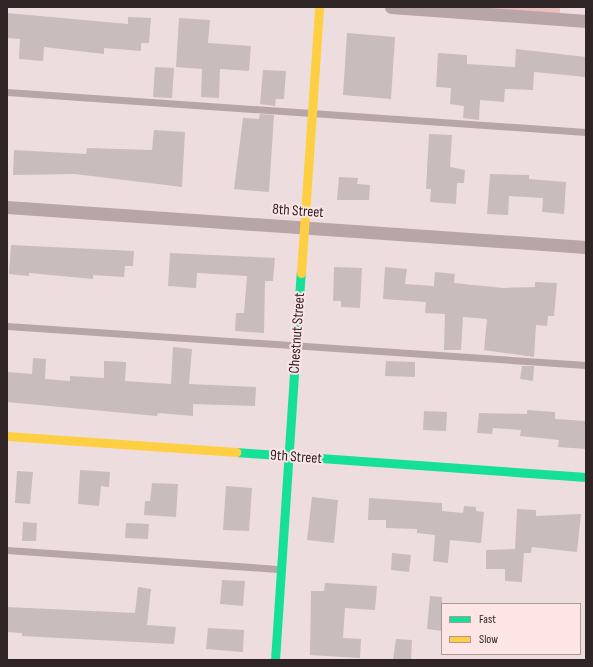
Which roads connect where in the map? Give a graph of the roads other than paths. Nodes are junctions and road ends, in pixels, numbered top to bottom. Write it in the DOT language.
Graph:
graph roads {
  1 [pos="319,7"];
  2 [pos="391,7"];
  3 [pos="560,13"];
  4 [pos="586,21"];
  5 [pos="7,92"];
  6 [pos="312,113"];
  7 [pos="586,132"];
  8 [pos="7,207"];
  9 [pos="303,228"];
  10 [pos="586,247"];
  11 [pos="7,326"];
  12 [pos="296,345"];
  13 [pos="586,365"];
  14 [pos="7,436"];
  15 [pos="289,456"];
  16 [pos="586,477"];
  17 [pos="7,550"];
  18 [pos="281,569"];
  19 [pos="275,660"];
  1 -- 6 [label="street, Chestnut Street"];
  2 -- 3 [label="street"];
  3 -- 4 [label="street"];
  5 -- 6 [label="lane"];
  6 -- 7 [label="lane"];
  6 -- 9 [label="street, Chestnut Street"];
  8 -- 9 [label="street, 8th Street"];
  9 -- 10 [label="street, 8th Street"];
  9 -- 12 [label="street, Chestnut Street"];
  11 -- 12 [label="lane"];
  12 -- 13 [label="lane"];
  12 -- 15 [label="street, Chestnut Street"];
  14 -- 15 [label="street, 9th Street"];
  15 -- 16 [label="street, 9th Street"];
  15 -- 18 [label="street, Chestnut Street"];
  17 -- 18 [label="lane"];
  18 -- 19 [label="street, Chestnut Street"];
}
